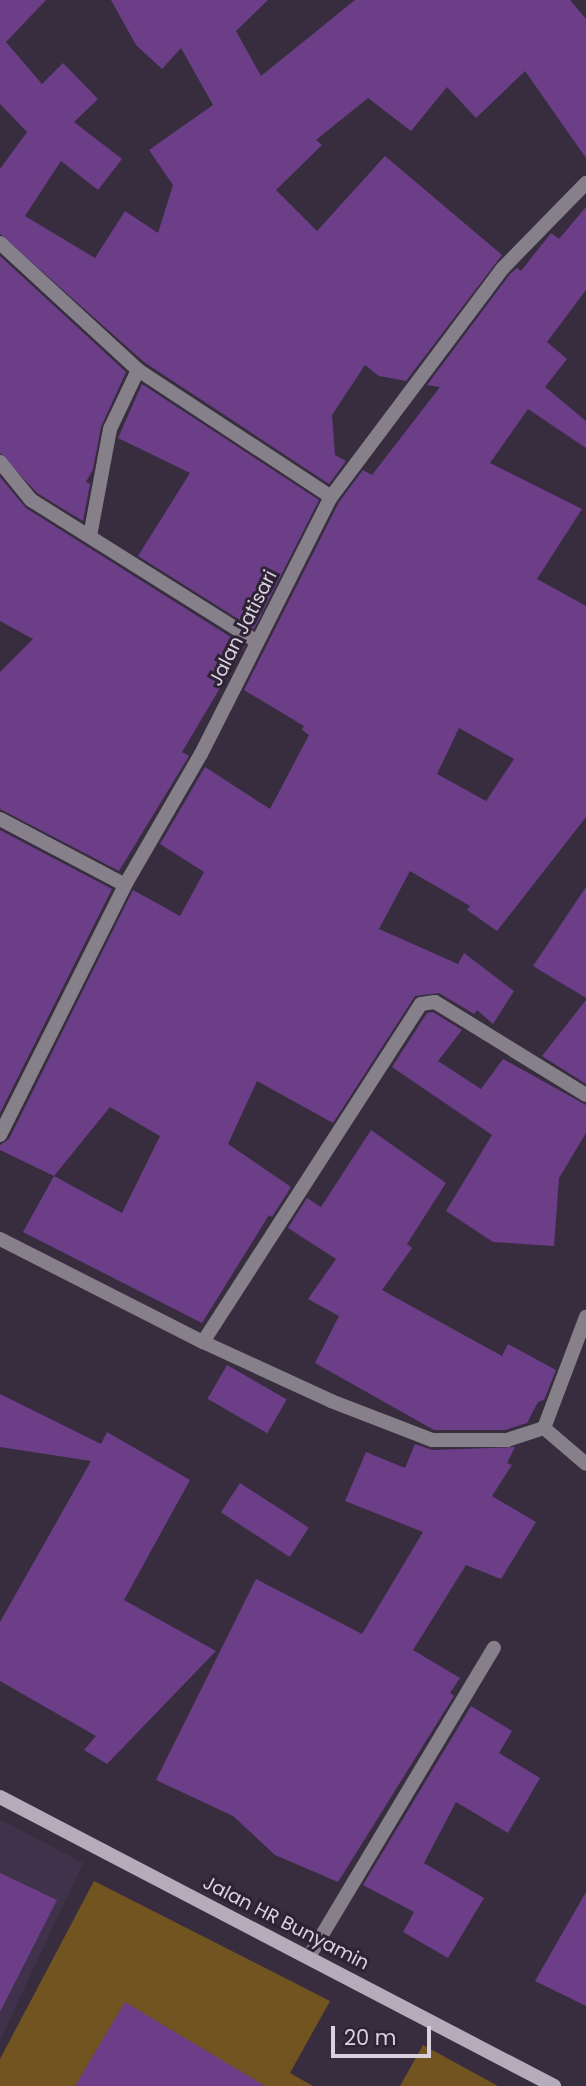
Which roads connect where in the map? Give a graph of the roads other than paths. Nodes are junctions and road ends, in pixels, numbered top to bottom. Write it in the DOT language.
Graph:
graph roads {
  1 [pos="586,183"];
  2 [pos="0,243"];
  3 [pos="138,370"];
  4 [pos="0,462"];
  5 [pos="331,497"];
  6 [pos="90,537"];
  7 [pos="257,642"];
  8 [pos="0,819"];
  9 [pos="125,885"];
  10 [pos="586,1095"];
  11 [pos="0,1135"];
  12 [pos="0,1239"];
  13 [pos="586,1317"];
  14 [pos="203,1342"];
  15 [pos="544,1428"];
  16 [pos="586,1464"];
  17 [pos="494,1648"];
  18 [pos="0,1797"];
  19 [pos="310,1955"];
  20 [pos="554,2086"];
  1 -- 5 [label="street, Jalan Jatisari"];
  2 -- 3 [label="street"];
  3 -- 5 [label="street"];
  3 -- 6 [label="street"];
  4 -- 6 [label="street"];
  5 -- 7 [label="street, Jalan Jatisari"];
  6 -- 7 [label="street"];
  7 -- 9 [label="street, Jalan Jatisari"];
  8 -- 9 [label="street"];
  9 -- 11 [label="street, Jalan Jatisari"];
  10 -- 14 [label="street"];
  12 -- 14 [label="street"];
  13 -- 15 [label="street"];
  14 -- 15 [label="street"];
  15 -- 16 [label="street"];
  17 -- 19 [label="street"];
  18 -- 19 [label="main road, Jalan HR Bunyamin"];
  19 -- 20 [label="main road, Jalan HR Bunyamin"];
}
